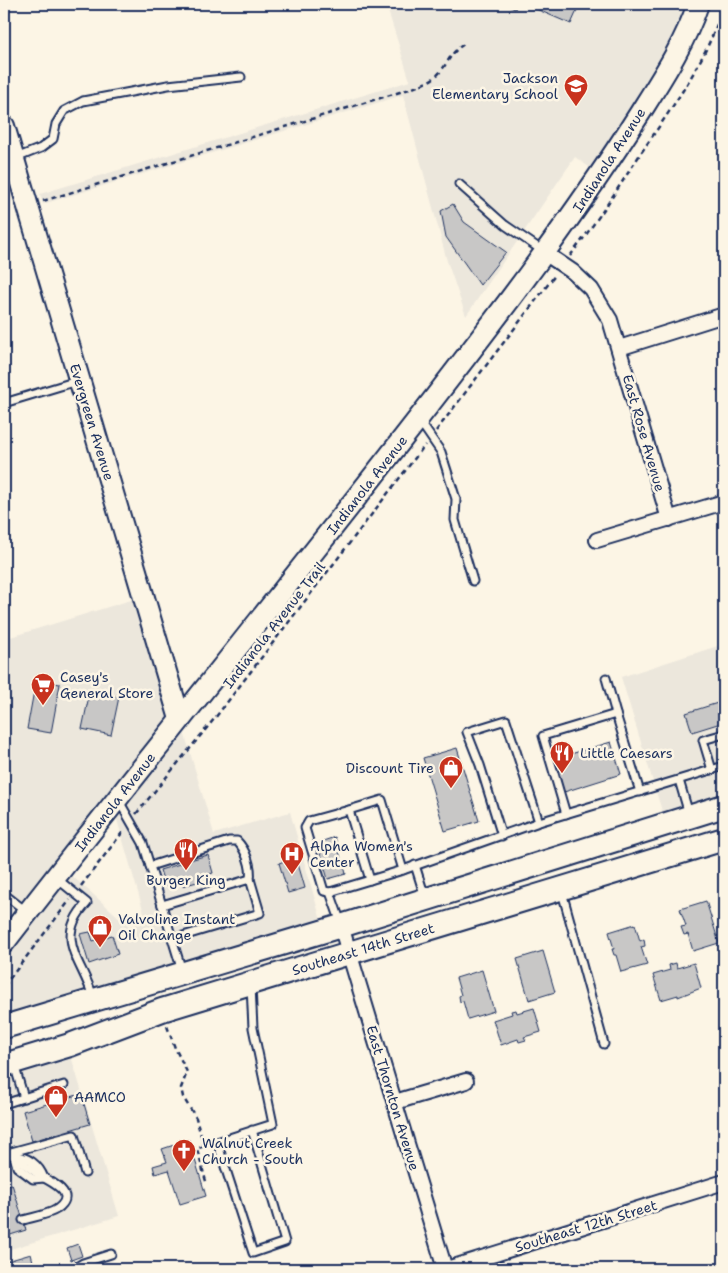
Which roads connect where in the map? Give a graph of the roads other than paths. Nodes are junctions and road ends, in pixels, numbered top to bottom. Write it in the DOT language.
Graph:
graph roads {
  1 [pos="698,4"];
  2 [pos="241,77"];
  3 [pos="4,126"];
  4 [pos="14,159"];
  5 [pos="459,184"];
  6 [pos="545,253"];
  7 [pos="724,316"];
  8 [pos="618,348"];
  9 [pos="80,380"];
  10 [pos="4,403"];
  11 [pos="418,420"];
  12 [pos="724,502"];
  13 [pos="669,519"];
  14 [pos="597,540"];
  15 [pos="473,581"];
  16 [pos="606,678"];
  17 [pos="616,714"];
  18 [pos="180,719"];
  19 [pos="724,734"];
  20 [pos="724,766"];
  21 [pos="712,770"];
  22 [pos="679,780"];
  23 [pos="640,792"];
  24 [pos="118,799"];
  25 [pos="724,806"];
  26 [pos="349,810"];
  27 [pos="566,814"];
  28 [pos="690,817"];
  29 [pos="539,822"];
  30 [pos="502,836"];
  31 [pos="724,839"];
  32 [pos="415,865"];
  33 [pos="150,866"];
  34 [pos="403,870"];
  35 [pos="55,877"];
  36 [pos="250,879"];
  37 [pos="370,880"];
  38 [pos="588,881"];
  39 [pos="561,889"];
  40 [pos="330,892"];
  41 [pos="4,894"];
  42 [pos="426,900"];
  43 [pos="162,905"];
  44 [pos="27,913"];
  45 [pos="341,926"];
  46 [pos="172,939"];
  47 [pos="4,943"];
  48 [pos="350,954"];
  49 [pos="183,973"];
  50 [pos="250,984"];
  51 [pos="94,1000"];
  52 [pos="4,1010"];
  53 [pos="35,1018"];
  54 [pos="4,1027"];
  55 [pos="604,1044"];
  56 [pos="8,1064"];
  57 [pos="466,1081"];
  58 [pos="64,1085"];
  59 [pos="24,1098"];
  60 [pos="395,1102"];
  61 [pos="4,1104"];
  62 [pos="252,1130"];
  63 [pos="9,1154"];
  64 [pos="85,1172"];
  65 [pos="724,1182"];
  66 [pos="23,1220"];
  67 [pos="111,1254"];
  68 [pos="73,1269"];
  69 [pos="446,1269"];
  1 -- 6 [label="main road, Indianola Avenue"];
  2 -- 4 [label="lane"];
  3 -- 4 [label="main road, Evergreen Avenue"];
  4 -- 9 [label="main road, Evergreen Avenue"];
  5 -- 6 [label="lane"];
  6 -- 8 [label="street, East Rose Avenue"];
  6 -- 11 [label="main road, Indianola Avenue"];
  7 -- 8 [label="street"];
  8 -- 13 [label="street, East Rose Avenue"];
  9 -- 10 [label="lane"];
  9 -- 18 [label="main road, Evergreen Avenue"];
  11 -- 15 [label="lane"];
  11 -- 18 [label="main road, Indianola Avenue"];
  12 -- 13 [label="street"];
  13 -- 14 [label="street"];
  16 -- 17 [label="lane"];
  17 -- 23 [label="lane"];
  17 -- 27 [label="lane"];
  18 -- 24 [label="main road, Indianola Avenue"];
  19 -- 21 [label="lane"];
  20 -- 21 [label="lane"];
  21 -- 22 [label="lane"];
  22 -- 23 [label="lane"];
  22 -- 28 [label="lane"];
  23 -- 27 [label="lane"];
  24 -- 33 [label="lane"];
  24 -- 35 [label="main road, Indianola Avenue"];
  25 -- 28 [label="main road, Southeast 14th Street"];
  26 -- 34 [label="lane"];
  26 -- 37 [label="lane"];
  26 -- 40 [label="lane"];
  27 -- 29 [label="lane"];
  28 -- 38 [label="main road"];
  28 -- 42 [label="main road, Southeast 14th Street"];
  29 -- 30 [label="lane"];
  29 -- 30 [label="lane"];
  30 -- 32 [label="lane"];
  31 -- 38 [label="main road, Southeast 14th Street"];
  32 -- 34 [label="lane"];
  32 -- 42 [label="lane"];
  33 -- 36 [label="lane"];
  33 -- 43 [label="lane"];
  34 -- 37 [label="lane"];
  35 -- 44 [label="main road, Indianola Avenue"];
  35 -- 51 [label="lane"];
  36 -- 43 [label="lane"];
  36 -- 46 [label="lane"];
  37 -- 40 [label="lane"];
  38 -- 39 [label="main road, Southeast 14th Street"];
  39 -- 48 [label="main road, Southeast 14th Street"];
  39 -- 55 [label="lane"];
  40 -- 45 [label="lane"];
  41 -- 44 [label="lane"];
  42 -- 45 [label="main road, Southeast 14th Street"];
  43 -- 46 [label="lane"];
  44 -- 47 [label="main road, Indianola Avenue"];
  45 -- 48 [label="street, East Thornton Avenue"];
  45 -- 49 [label="main road, Southeast 14th Street"];
  46 -- 49 [label="lane"];
  48 -- 50 [label="main road, Southeast 14th Street"];
  48 -- 60 [label="street, East Thornton Avenue"];
  49 -- 51 [label="main road, Southeast 14th Street"];
  50 -- 56 [label="main road, Southeast 14th Street"];
  50 -- 62 [label="lane"];
  51 -- 53 [label="main road, Southeast 14th Street"];
  52 -- 53 [label="main road"];
  53 -- 54 [label="main road, Southeast 14th Street"];
  56 -- 59 [label="lane"];
  57 -- 60 [label="street"];
  58 -- 59 [label="lane"];
  59 -- 61 [label="lane"];
  60 -- 69 [label="street, East Thornton Avenue"];
  62 -- 62 [label="lane"];
  63 -- 64 [label="lane"];
  63 -- 66 [label="lane"];
  65 -- 69 [label="street, Southeast 12th Street"];
  67 -- 68 [label="lane"];
}
